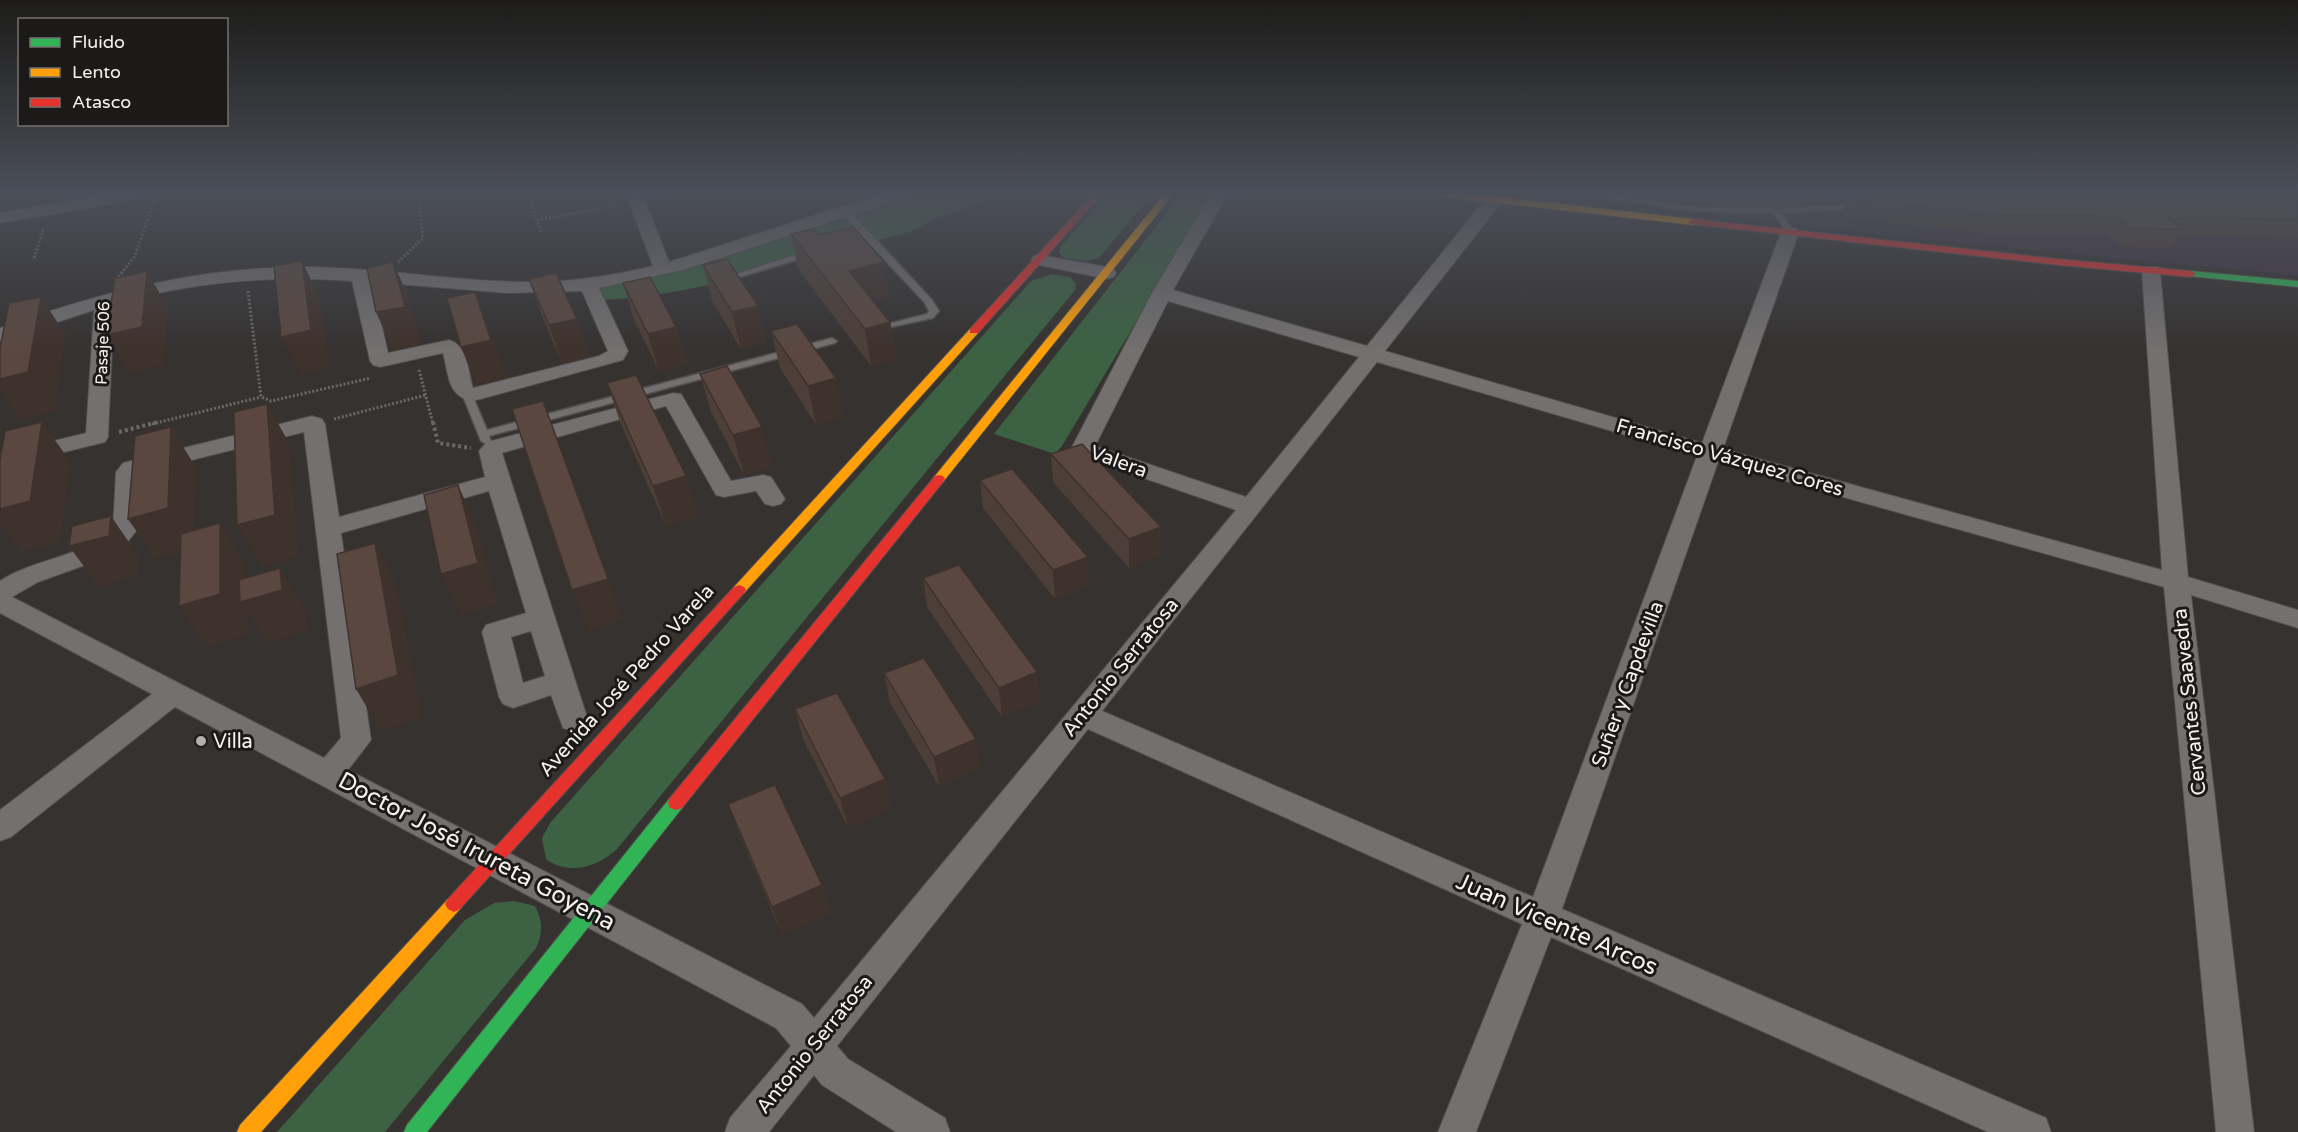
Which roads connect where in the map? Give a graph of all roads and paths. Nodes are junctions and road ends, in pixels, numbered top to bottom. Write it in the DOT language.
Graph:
graph roads {
  1 [pos="139,245"];
  2 [pos="416,245"];
  3 [pos="653,245"];
  4 [pos="762,245"];
  5 [pos="873,245"];
  6 [pos="1053,245"];
  7 [pos="1129,245"];
  8 [pos="1190,245"];
  9 [pos="1455,245"];
  10 [pos="1776,245"];
  11 [pos="1958,245"];
  12 [pos="819,250"];
  13 [pos="1040,260"];
  14 [pos="663,269"];
  15 [pos="2151,271"];
  16 [pos="1107,273"];
  17 [pos="246,275"];
  18 [pos="737,275"];
  19 [pos="361,276"];
  20 [pos="381,278"];
  21 [pos="588,284"];
  22 [pos="2298,284"];
  23 [pos="1162,293"];
  24 [pos="104,301"];
  25 [pos="894,326"];
  26 [pos="0,335"];
  27 [pos="832,341"];
  28 [pos="1373,354"];
  29 [pos="410,369"];
  30 [pos="372,377"];
  31 [pos="467,394"];
  32 [pos="426,395"];
  33 [pos="261,397"];
  34 [pos="314,424"];
  35 [pos="106,435"];
  36 [pos="487,442"];
  37 [pos="1711,453"];
  38 [pos="0,461"];
  39 [pos="498,482"];
  40 [pos="773,499"];
  41 [pos="1251,507"];
  42 [pos="329,528"];
  43 [pos="2176,582"];
  44 [pos="0,593"];
  45 [pos="0,602"];
  46 [pos="541,618"];
  47 [pos="2298,619"];
  48 [pos="562,681"];
  49 [pos="175,692"];
  50 [pos="1082,714"];
  51 [pos="573,720"];
  52 [pos="328,773"];
  53 [pos="0,828"];
  54 [pos="492,859"];
  55 [pos="589,910"];
  56 [pos="1542,917"];
  57 [pos="812,1046"];
  58 [pos="246,1132"];
  59 [pos="414,1132"];
  60 [pos="744,1132"];
  61 [pos="932,1132"];
  62 [pos="1457,1132"];
  63 [pos="2032,1132"];
  64 [pos="2235,1132"];
  1 -- 24 [label="path, Pasaje 506"];
  2 -- 20 [label="path"];
  3 -- 14 [label="street"];
  4 -- 14 [label="street"];
  5 -- 25 [label="lane"];
  6 -- 13 [label="street, Avenida José Pedro Varela"];
  7 -- 16 [label="street"];
  8 -- 23 [label="street"];
  9 -- 28 [label="street, Antonio Serratosa"];
  10 -- 37 [label="street, Suñer y Capdevilla"];
  11 -- 15 [label="street"];
  12 -- 18 [label="lane"];
  13 -- 16 [label="street"];
  13 -- 54 [label="street, Avenida José Pedro Varela"];
  14 -- 21 [label="street"];
  15 -- 22 [label="street"];
  15 -- 43 [label="street, Cervantes Saavedra"];
  16 -- 55 [label="street"];
  17 -- 19 [label="street"];
  17 -- 24 [label="street"];
  17 -- 33 [label="path"];
  19 -- 20 [label="street"];
  19 -- 31 [label="street"];
  20 -- 21 [label="street"];
  21 -- 31 [label="street"];
  23 -- 28 [label="street, Francisco Vázquez Cores"];
  23 -- 41 [label="street, Valera"];
  24 -- 26 [label="street"];
  24 -- 35 [label="street, Pasaje 506"];
  27 -- 36 [label="lane"];
  28 -- 37 [label="street, Francisco Vázquez Cores"];
  28 -- 41 [label="street, Antonio Serratosa"];
  29 -- 32 [label="path"];
  30 -- 33 [label="path"];
  31 -- 36 [label="lane"];
  32 -- 34 [label="path"];
  32 -- 36 [label="path"];
  33 -- 35 [label="path"];
  34 -- 42 [label="street"];
  34 -- 44 [label="street"];
  35 -- 38 [label="street"];
  36 -- 39 [label="street"];
  36 -- 40 [label="street"];
  37 -- 43 [label="street, Francisco Vázquez Cores"];
  37 -- 56 [label="street, Suñer y Capdevilla"];
  39 -- 42 [label="street"];
  39 -- 46 [label="street"];
  41 -- 50 [label="street, Antonio Serratosa"];
  42 -- 52 [label="street"];
  43 -- 47 [label="street, Francisco Vázquez Cores"];
  43 -- 64 [label="street, Cervantes Saavedra"];
  45 -- 49 [label="street, Doctor José Irureta Goyena"];
  46 -- 48 [label="street"];
  46 -- 48 [label="street"];
  48 -- 51 [label="street"];
  49 -- 52 [label="street, Doctor José Irureta Goyena"];
  49 -- 53 [label="street"];
  50 -- 56 [label="street, Juan Vicente Arcos"];
  50 -- 57 [label="street, Antonio Serratosa"];
  52 -- 54 [label="street, Doctor José Irureta Goyena"];
  54 -- 55 [label="street, Doctor José Irureta Goyena"];
  54 -- 58 [label="street, Avenida José Pedro Varela"];
  55 -- 57 [label="street, Doctor José Irureta Goyena"];
  55 -- 59 [label="street"];
  56 -- 62 [label="street, Suñer y Capdevilla"];
  56 -- 63 [label="street, Juan Vicente Arcos"];
  57 -- 60 [label="street, Antonio Serratosa"];
  57 -- 61 [label="street, Doctor José Irureta Goyena"];
}
